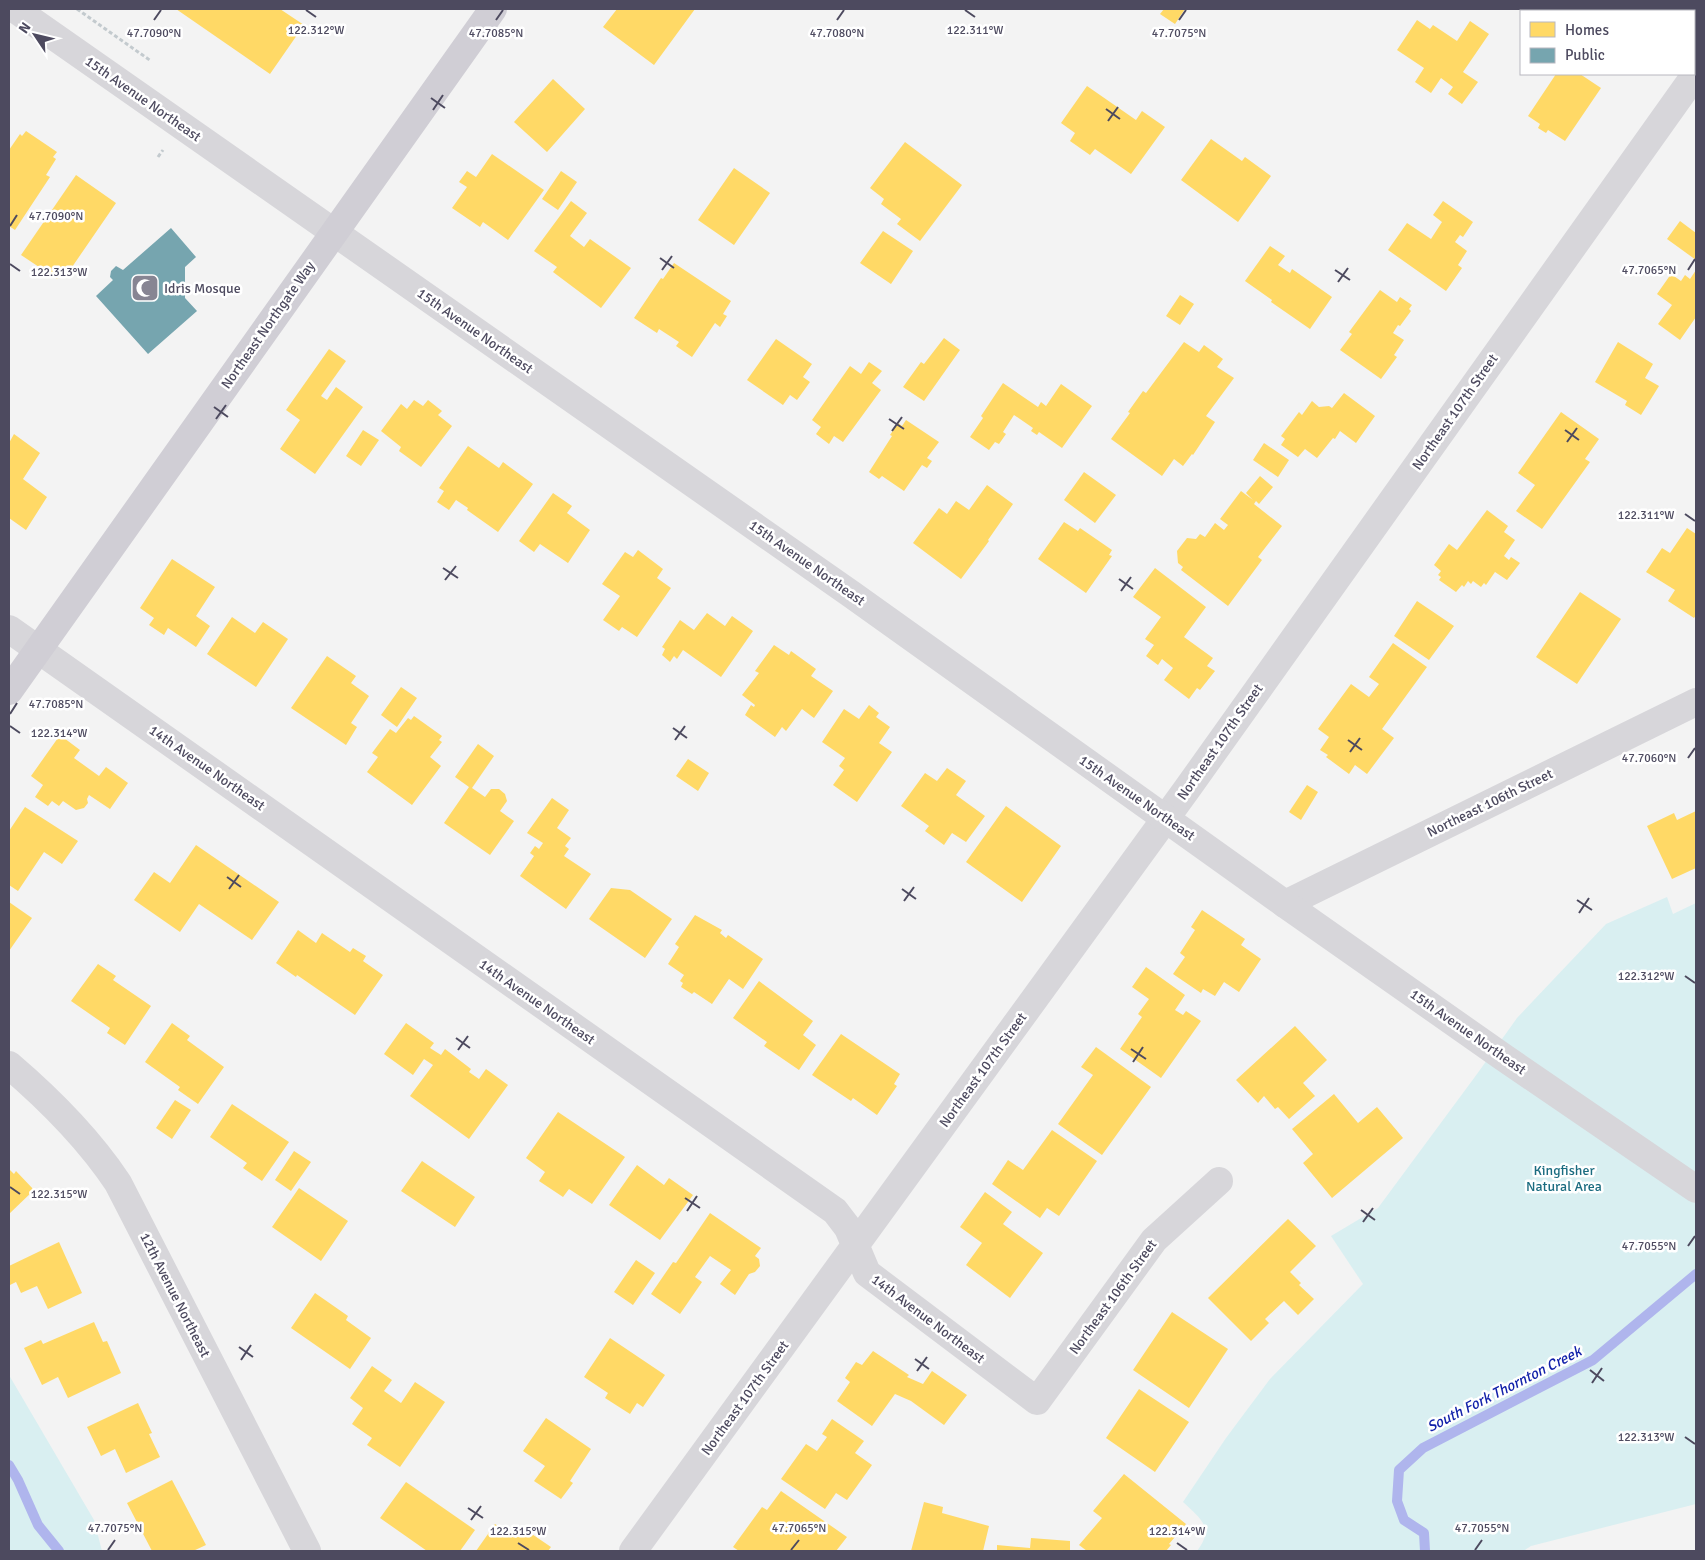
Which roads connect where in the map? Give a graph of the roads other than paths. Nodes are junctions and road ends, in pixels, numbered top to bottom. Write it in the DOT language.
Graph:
graph roads {
  1 [pos="15,9"];
  2 [pos="493,9"];
  3 [pos="1695,75"];
  4 [pos="334,232"];
  5 [pos="9,629"];
  6 [pos="38,650"];
  7 [pos="9,691"];
  8 [pos="1696,702"];
  9 [pos="1166,818"];
  10 [pos="1284,904"];
  11 [pos="9,1065"];
  12 [pos="1219,1181"];
  13 [pos="1696,1189"];
  14 [pos="856,1246"];
  15 [pos="1037,1401"];
  16 [pos="307,1551"];
  17 [pos="633,1551"];
  1 -- 4 [label="street, 15th Avenue Northeast"];
  2 -- 4 [label="main road, Northeast Northgate Way"];
  3 -- 9 [label="street, Northeast 107th Street"];
  4 -- 6 [label="main road, Northeast Northgate Way"];
  4 -- 9 [label="street, 15th Avenue Northeast"];
  5 -- 6 [label="street, 14th Avenue Northeast"];
  6 -- 7 [label="main road, Northeast Northgate Way"];
  6 -- 14 [label="street, 14th Avenue Northeast"];
  8 -- 10 [label="street, Northeast 106th Street"];
  9 -- 10 [label="street, 15th Avenue Northeast"];
  9 -- 14 [label="street, Northeast 107th Street"];
  10 -- 13 [label="street, 15th Avenue Northeast"];
  11 -- 16 [label="street, 12th Avenue Northeast"];
  12 -- 15 [label="street, Northeast 106th Street"];
  14 -- 15 [label="street, 14th Avenue Northeast"];
  14 -- 17 [label="street, Northeast 107th Street"];
}
